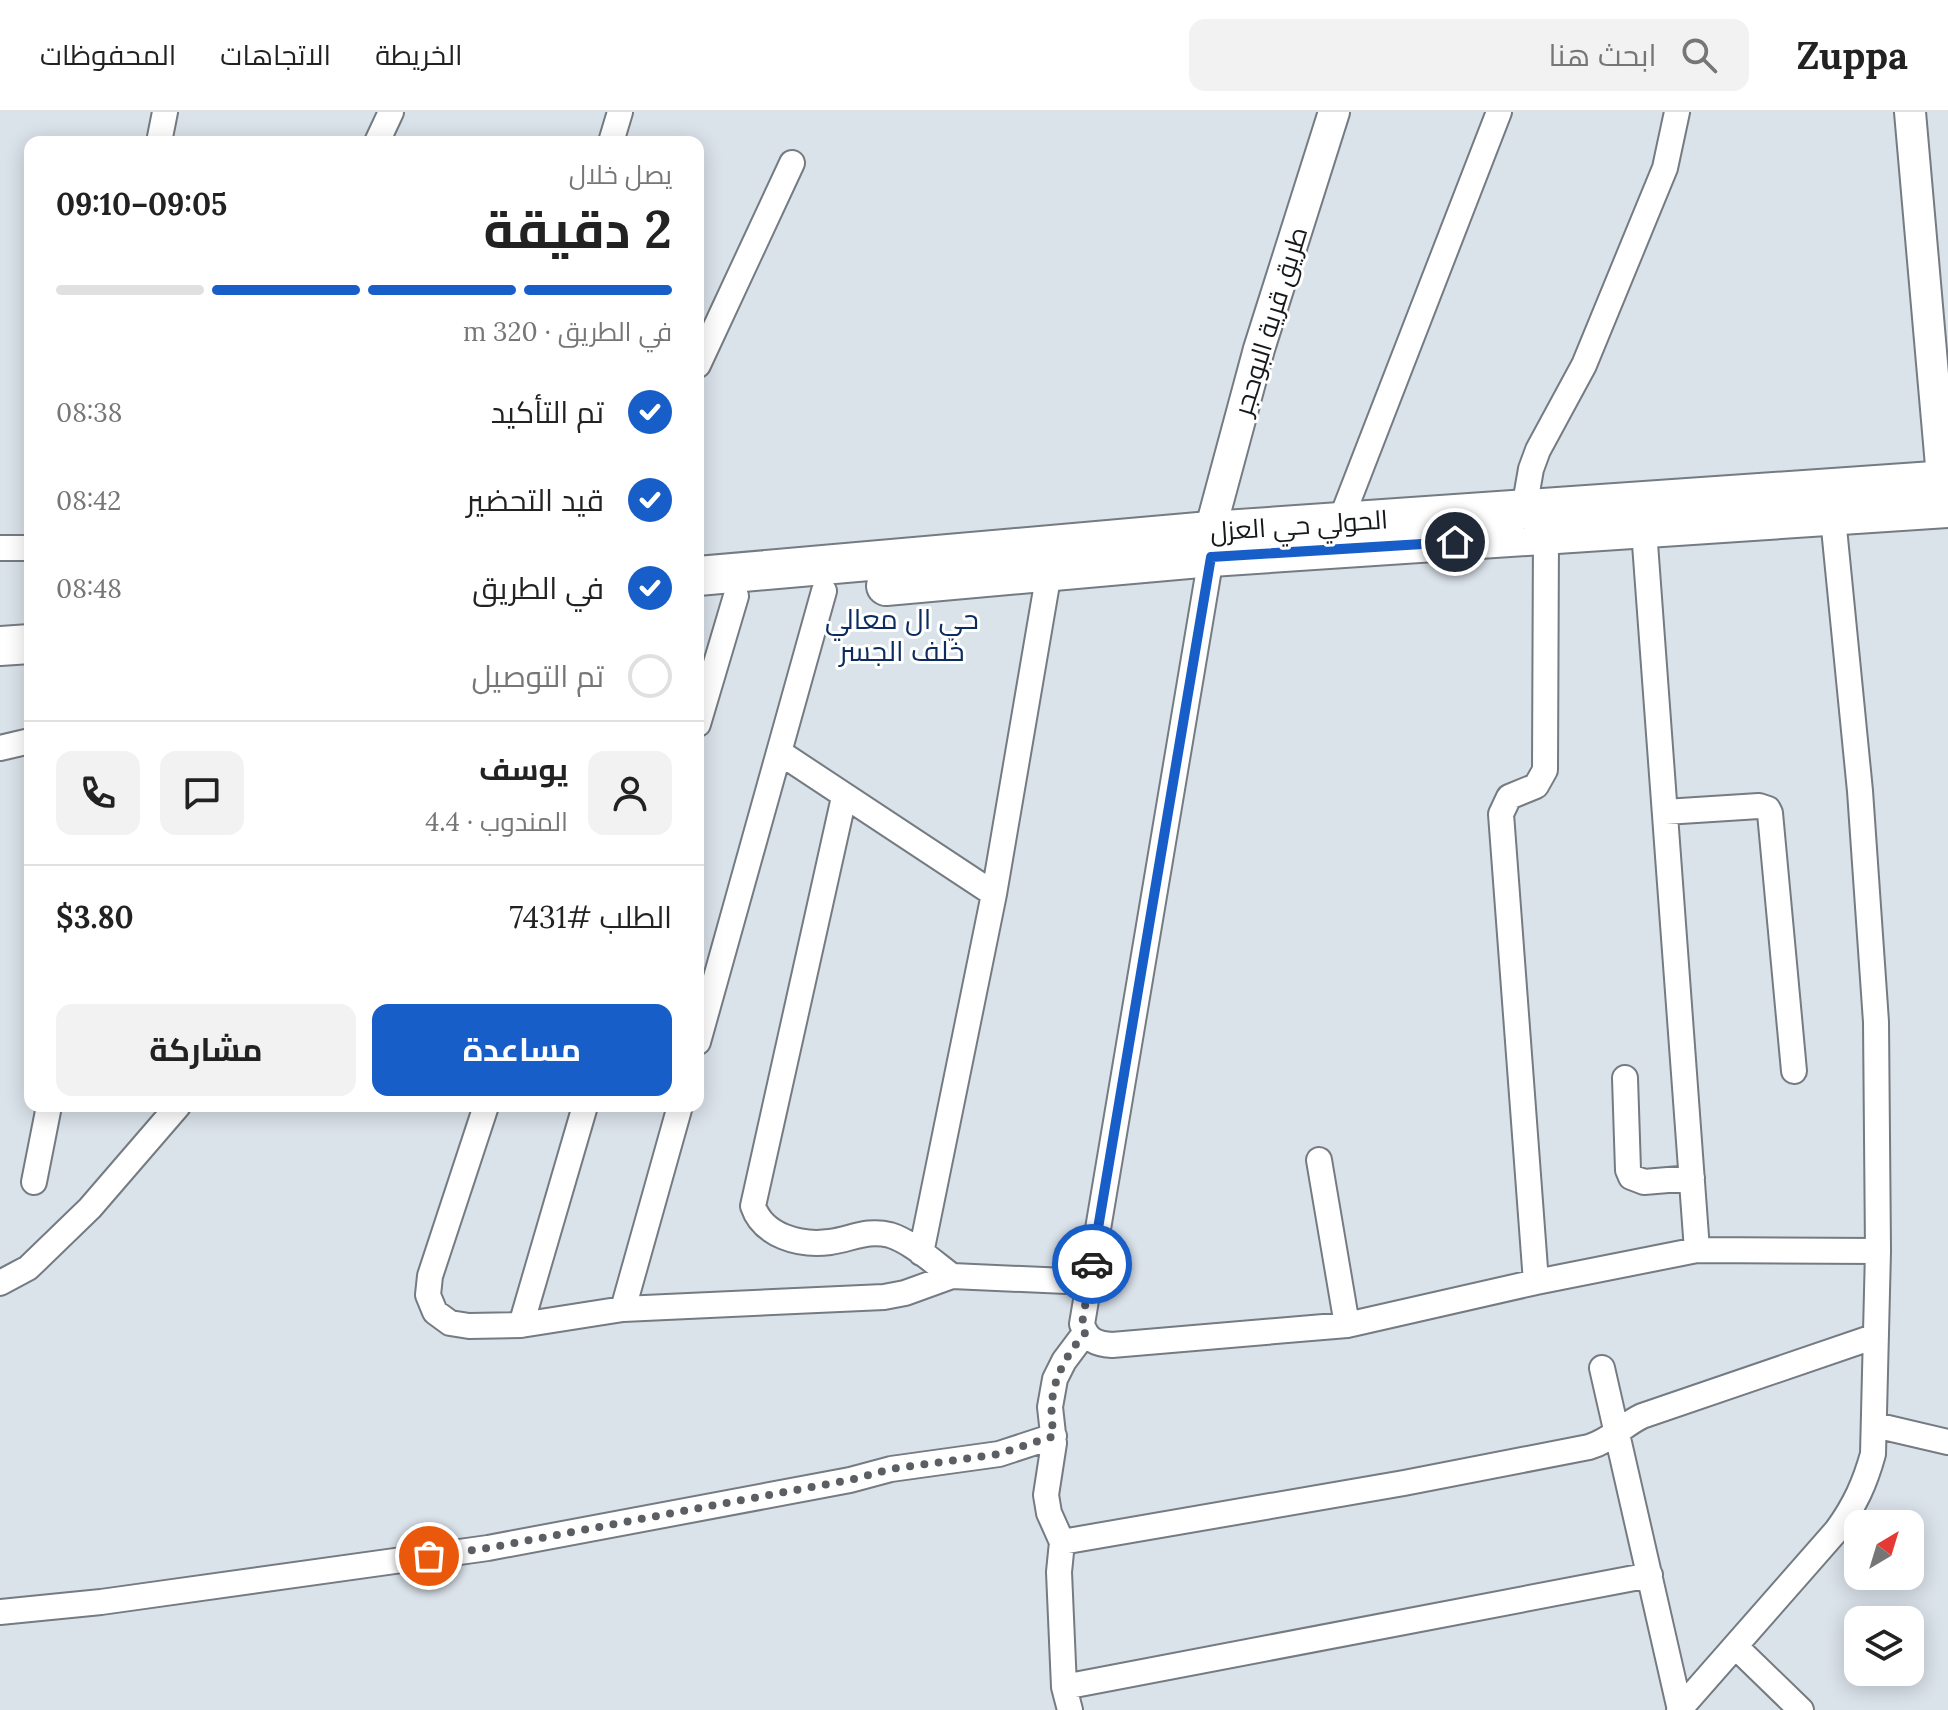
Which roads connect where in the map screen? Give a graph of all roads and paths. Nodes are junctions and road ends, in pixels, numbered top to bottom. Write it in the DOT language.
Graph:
graph roads {
  1 [pos="165,112"];
  2 [pos="391,112"];
  3 [pos="620,112"];
  4 [pos="1334,112"];
  5 [pos="1499,112"];
  6 [pos="1677,112"];
  7 [pos="1910,112"];
  8 [pos="160,136"];
  9 [pos="380,136"];
  10 [pos="613,136"];
  11 [pos="792,163"];
  12 [pos="704,352"];
  13 [pos="1946,499"];
  14 [pos="1833,518"];
  15 [pos="1340,522"];
  16 [pos="1535,522"];
  17 [pos="1644,530"];
  18 [pos="1210,544"];
  19 [pos="0,548"];
  20 [pos="24,548"];
  21 [pos="1049,572"];
  22 [pos="704,576"];
  23 [pos="824,591"];
  24 [pos="736,596"];
  25 [pos="704,597"];
  26 [pos="24,644"];
  27 [pos="0,646"];
  28 [pos="704,704"];
  29 [pos="24,742"];
  30 [pos="0,748"];
  31 [pos="779,752"];
  32 [pos="844,797"];
  33 [pos="1665,812"];
  34 [pos="994,894"];
  35 [pos="704,1021"];
  36 [pos="1794,1071"];
  37 [pos="1625,1078"];
  38 [pos="48,1112"];
  39 [pos="173,1112"];
  40 [pos="484,1112"];
  41 [pos="583,1112"];
  42 [pos="678,1112"];
  43 [pos="1319,1160"];
  44 [pos="1692,1178"];
  45 [pos="34,1182"];
  46 [pos="1697,1250"];
  47 [pos="1878,1251"];
  48 [pos="921,1253"];
  49 [pos="952,1276"];
  50 [pos="1089,1282"];
  51 [pos="1536,1282"];
  52 [pos="0,1283"];
  53 [pos="623,1309"];
  54 [pos="521,1325"];
  55 [pos="1347,1325"];
  56 [pos="1085,1333"];
  57 [pos="1876,1336"];
  58 [pos="1602,1368"];
  59 [pos="1875,1425"];
  60 [pos="1616,1434"];
  61 [pos="1054,1436"];
  62 [pos="1948,1442"];
  63 [pos="1062,1542"];
  64 [pos="1650,1575"];
  65 [pos="0,1612"];
  66 [pos="1736,1647"];
  67 [pos="1067,1699"];
  68 [pos="1679,1710"];
  69 [pos="1801,1710"];
  1 -- 8 [label="street"];
  2 -- 9 [label="street"];
  3 -- 10 [label="street"];
  4 -- 18 [label="street, طريق قرية البوحجر"];
  5 -- 15 [label="street"];
  6 -- 16 [label="street"];
  7 -- 13 [label="street"];
  11 -- 12 [label="street"];
  13 -- 14 [label="highway, الحولي حي العزل"];
  13 -- 16 [label="highway, الحولي حي العزل"];
  14 -- 17 [label="highway, الحولي حي العزل"];
  14 -- 47 [label="street"];
  15 -- 16 [label="highway, الحولي حي العزل"];
  15 -- 18 [label="highway, الحولي حي العزل"];
  16 -- 17 [label="highway, الحولي حي العزل"];
  16 -- 18 [label="highway, الحولي حي العزل"];
  16 -- 51 [label="street"];
  17 -- 33 [label="street"];
  18 -- 21 [label="highway, الحولي حي العزل"];
  18 -- 22 [label="highway, الحولي حي العزل"];
  18 -- 50 [label="street"];
  19 -- 20 [label="street"];
  21 -- 23 [label="highway, الحولي حي العزل"];
  21 -- 34 [label="street"];
  23 -- 24 [label="highway, الحولي حي العزل"];
  23 -- 31 [label="street"];
  24 -- 25 [label="highway, الحولي حي العزل"];
  24 -- 28 [label="street"];
  26 -- 27 [label="highway"];
  29 -- 30 [label="street"];
  31 -- 32 [label="street"];
  31 -- 35 [label="street"];
  32 -- 34 [label="street"];
  32 -- 48 [label="street"];
  33 -- 36 [label="street"];
  33 -- 44 [label="street"];
  34 -- 48 [label="street"];
  37 -- 44 [label="street"];
  38 -- 45 [label="street"];
  39 -- 52 [label="street"];
  40 -- 54 [label="street"];
  41 -- 54 [label="street"];
  42 -- 53 [label="street"];
  43 -- 55 [label="street"];
  44 -- 46 [label="street"];
  46 -- 47 [label="street"];
  46 -- 51 [label="street"];
  47 -- 57 [label="street"];
  48 -- 49 [label="street"];
  49 -- 50 [label="street"];
  49 -- 53 [label="street"];
  50 -- 56 [label="street"];
  51 -- 55 [label="street"];
  53 -- 54 [label="street"];
  55 -- 56 [label="street"];
  56 -- 61 [label="street"];
  57 -- 59 [label="street"];
  57 -- 60 [label="street"];
  58 -- 60 [label="street"];
  59 -- 62 [label="street"];
  59 -- 66 [label="street"];
  60 -- 63 [label="street"];
  60 -- 64 [label="street"];
  61 -- 63 [label="street"];
  61 -- 65 [label="street"];
  63 -- 67 [label="street"];
  64 -- 67 [label="street"];
  64 -- 68 [label="street"];
  66 -- 68 [label="street"];
  66 -- 69 [label="street"];
}
